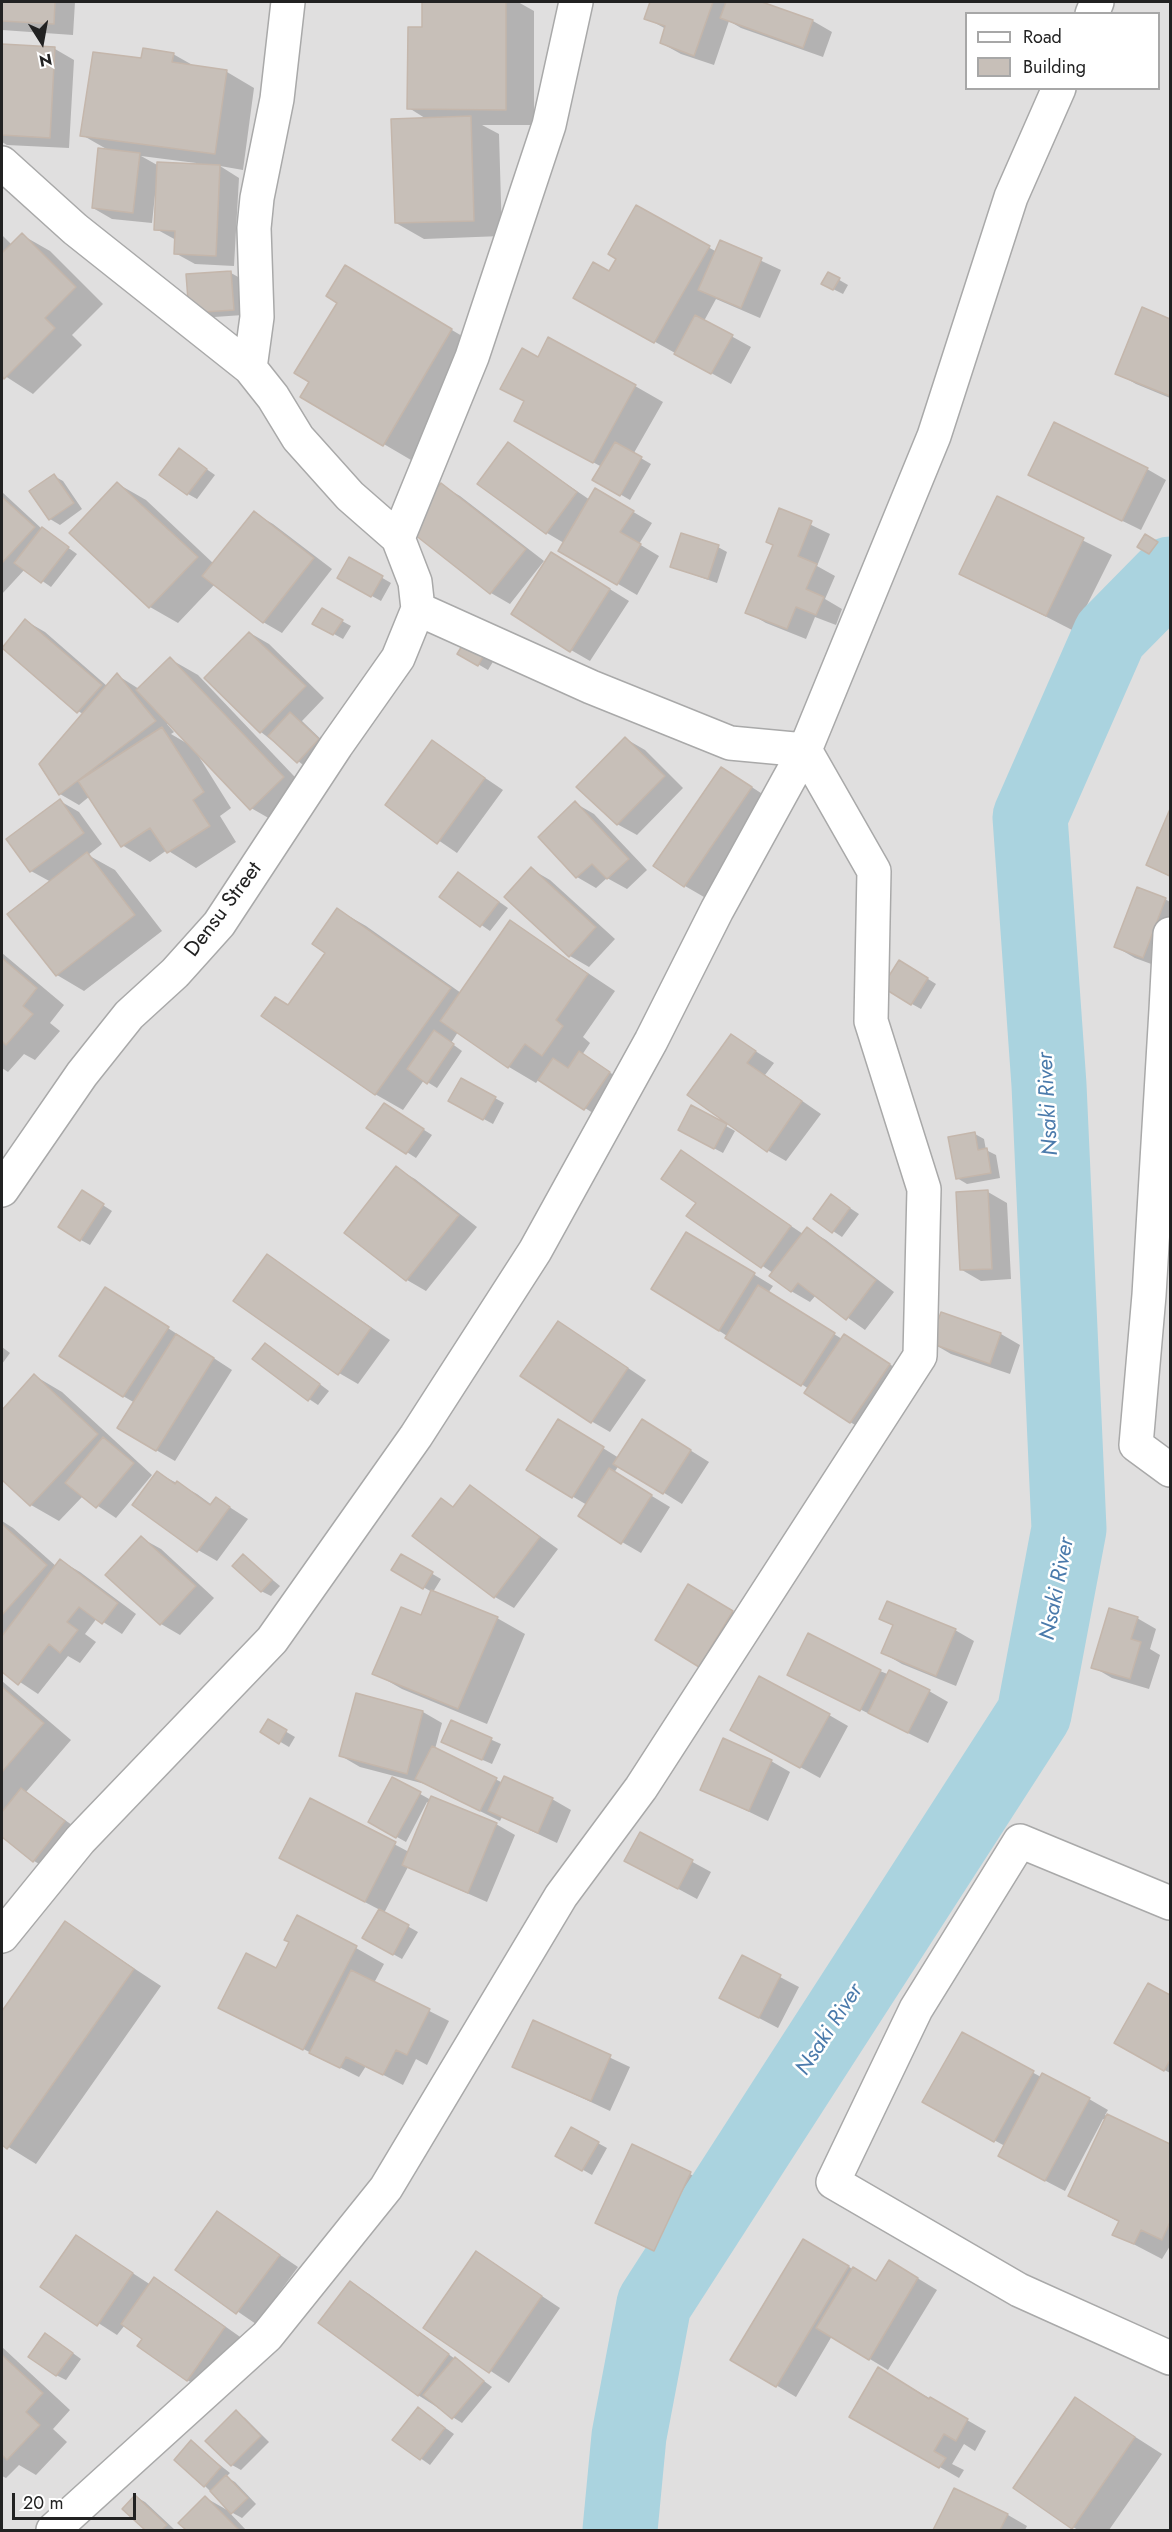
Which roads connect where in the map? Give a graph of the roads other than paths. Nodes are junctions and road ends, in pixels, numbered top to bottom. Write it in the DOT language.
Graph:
graph roads {
  1 [pos="288,2"];
  2 [pos="576,2"];
  3 [pos="1058,90"];
  4 [pos="2,163"];
  5 [pos="250,368"];
  6 [pos="398,538"];
  7 [pos="418,609"];
  8 [pos="805,750"];
  9 [pos="1170,934"];
  10 [pos="1168,1011"];
  11 [pos="2,1190"];
  12 [pos="1170,1470"];
  13 [pos="1170,1903"];
  14 [pos="2,1936"];
  15 [pos="1170,2358"];
  16 [pos="53,2530"];
  1 -- 5 [label="street"];
  2 -- 6 [label="street"];
  3 -- 8 [label="street"];
  4 -- 5 [label="street"];
  5 -- 6 [label="street"];
  6 -- 7 [label="street"];
  7 -- 8 [label="street"];
  7 -- 11 [label="street, Densu Street"];
  8 -- 14 [label="street"];
  8 -- 16 [label="street"];
  9 -- 10 [label="street"];
  10 -- 12 [label="street"];
  13 -- 15 [label="street"];
}
